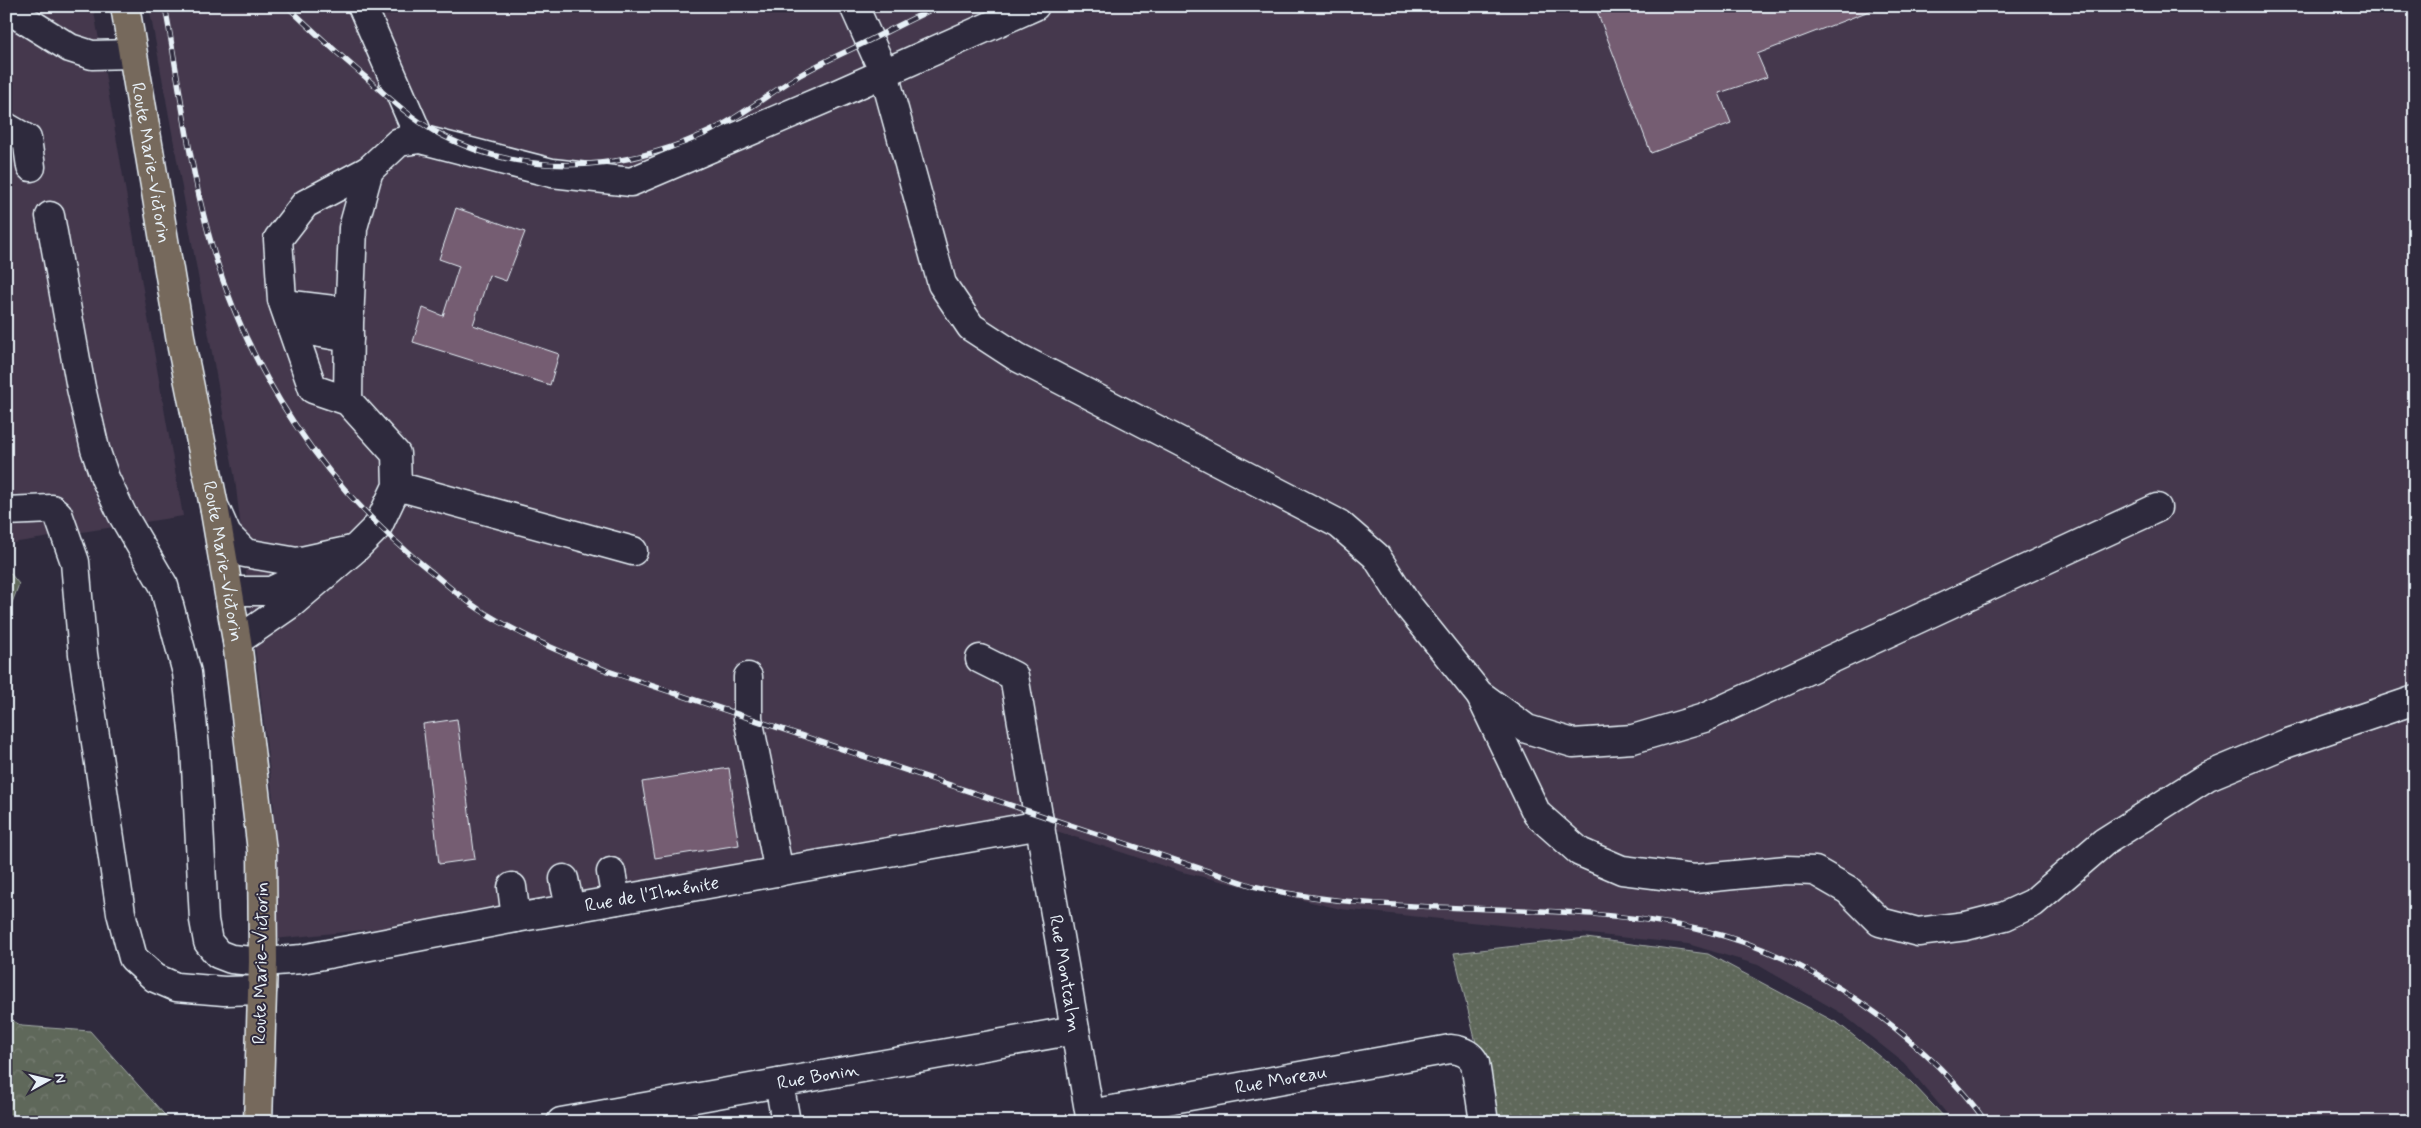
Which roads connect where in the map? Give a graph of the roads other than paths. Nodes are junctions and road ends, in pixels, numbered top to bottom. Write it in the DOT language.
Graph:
graph roads {
  1 [pos="125,6"];
  2 [pos="362,6"];
  3 [pos="854,6"];
  4 [pos="1035,6"];
  5 [pos="6,8"];
  6 [pos="132,54"];
  7 [pos="884,73"];
  8 [pos="6,127"];
  9 [pos="420,139"];
  10 [pos="31,167"];
  11 [pos="369,170"];
  12 [pos="320,196"];
  13 [pos="50,216"];
  14 [pos="357,217"];
  15 [pos="288,316"];
  16 [pos="349,325"];
  17 [pos="348,401"];
  18 [pos="397,486"];
  19 [pos="214,506"];
  20 [pos="2157,508"];
  21 [pos="6,512"];
  22 [pos="355,549"];
  23 [pos="633,551"];
  24 [pos="229,591"];
  25 [pos="237,641"];
  26 [pos="980,659"];
  27 [pos="748,677"];
  28 [pos="1479,694"];
  29 [pos="2415,700"];
  30 [pos="1041,826"];
  31 [pos="611,872"];
  32 [pos="779,872"];
  33 [pos="564,879"];
  34 [pos="512,887"];
  35 [pos="616,900"];
  36 [pos="570,908"];
  37 [pos="516,918"];
  38 [pos="263,962"];
  39 [pos="262,990"];
  40 [pos="1075,1030"];
  41 [pos="779,1083"];
  42 [pos="1091,1118"];
  43 [pos="258,1122"];
  44 [pos="561,1122"];
  45 [pos="786,1122"];
  46 [pos="1484,1122"];
  1 -- 6 [label="main road, Route Marie-Victorin"];
  2 -- 9 [label="street"];
  3 -- 7 [label="street"];
  4 -- 7 [label="street"];
  5 -- 6 [label="street"];
  6 -- 19 [label="main road, Route Marie-Victorin"];
  7 -- 9 [label="street"];
  7 -- 28 [label="street"];
  8 -- 10 [label="street"];
  9 -- 11 [label="street"];
  11 -- 12 [label="street"];
  11 -- 14 [label="street"];
  12 -- 14 [label="street"];
  12 -- 15 [label="street"];
  13 -- 38 [label="street, Rue de l'Ilménite"];
  14 -- 16 [label="street"];
  15 -- 16 [label="street"];
  15 -- 17 [label="street"];
  16 -- 17 [label="street"];
  17 -- 18 [label="street"];
  18 -- 22 [label="street"];
  18 -- 23 [label="street"];
  19 -- 22 [label="street"];
  19 -- 24 [label="main road, Route Marie-Victorin"];
  20 -- 28 [label="street"];
  21 -- 39 [label="street"];
  22 -- 24 [label="street"];
  22 -- 25 [label="street"];
  24 -- 25 [label="main road, Route Marie-Victorin"];
  25 -- 38 [label="main road, Route Marie-Victorin"];
  26 -- 30 [label="street, Rue Montcalm"];
  27 -- 32 [label="street"];
  28 -- 29 [label="street"];
  30 -- 32 [label="street, Rue de l'Ilménite"];
  30 -- 40 [label="street, Rue Montcalm"];
  31 -- 35 [label="street"];
  32 -- 35 [label="street, Rue de l'Ilménite"];
  33 -- 36 [label="street"];
  34 -- 37 [label="street"];
  35 -- 36 [label="street, Rue de l'Ilménite"];
  36 -- 37 [label="street, Rue de l'Ilménite"];
  37 -- 38 [label="street, Rue de l'Ilménite"];
  38 -- 39 [label="main road, Route Marie-Victorin"];
  39 -- 43 [label="main road, Route Marie-Victorin"];
  40 -- 41 [label="street, Rue Bonin"];
  40 -- 42 [label="street, Rue Montcalm"];
  41 -- 44 [label="street, Rue Bonin"];
  41 -- 45 [label="street"];
  42 -- 46 [label="street, Rue Moreau"];
}
